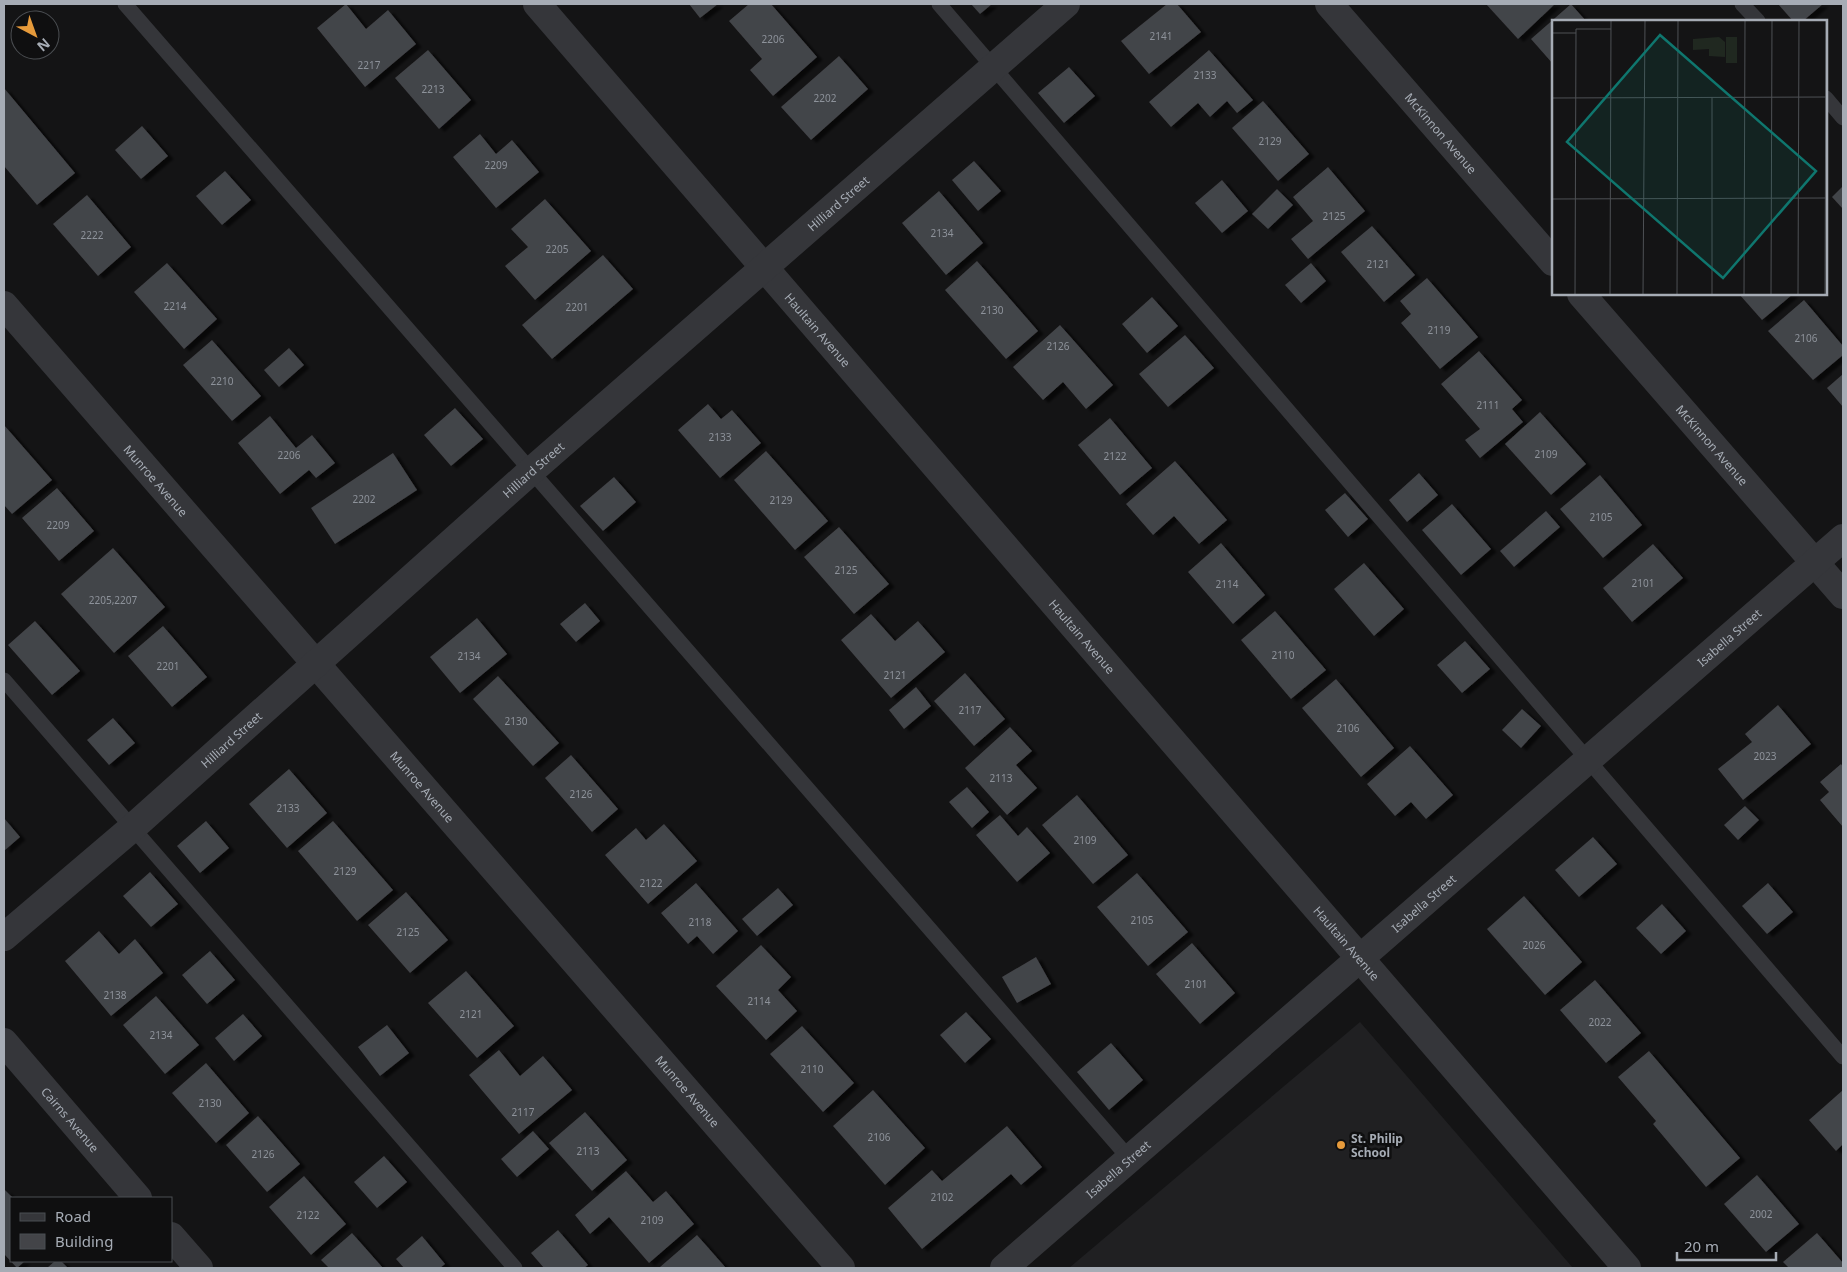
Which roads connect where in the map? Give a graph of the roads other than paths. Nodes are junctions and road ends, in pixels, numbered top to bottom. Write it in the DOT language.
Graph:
graph roads {
  1 [pos="126,4"];
  2 [pos="537,4"];
  3 [pos="939,4"];
  4 [pos="1066,4"];
  5 [pos="1329,4"];
  6 [pos="1742,4"];
  7 [pos="1757,20"];
  8 [pos="994,66"];
  9 [pos="1827,99"];
  10 [pos="1843,118"];
  11 [pos="1552,261"];
  12 [pos="765,268"];
  13 [pos="1582,295"];
  14 [pos="4,305"];
  15 [pos="530,472"];
  16 [pos="1843,538"];
  17 [pos="1815,563"];
  18 [pos="1843,595"];
  19 [pos="314,665"];
  20 [pos="4,680"];
  21 [pos="1590,760"];
  22 [pos="132,829"];
  23 [pos="4,937"];
  24 [pos="1359,958"];
  25 [pos="4,1042"];
  26 [pos="1843,1057"];
  27 [pos="1128,1158"];
  28 [pos="137,1197"];
  29 [pos="172,1237"];
  30 [pos="199,1268"];
  31 [pos="515,1268"];
  32 [pos="841,1268"];
  33 [pos="1004,1268"];
  34 [pos="1628,1268"];
  1 -- 15 [label="lane"];
  2 -- 12 [label="street, Haultain Avenue"];
  3 -- 8 [label="lane"];
  4 -- 8 [label="street, Hilliard Street"];
  5 -- 11 [label="street, McKinnon Avenue"];
  6 -- 7 [label="lane"];
  8 -- 12 [label="street, Hilliard Street"];
  8 -- 21 [label="lane"];
  9 -- 10 [label="lane"];
  12 -- 15 [label="street, Hilliard Street"];
  12 -- 24 [label="street, Haultain Avenue"];
  13 -- 17 [label="street, McKinnon Avenue"];
  14 -- 19 [label="street, Munroe Avenue"];
  15 -- 19 [label="street, Hilliard Street"];
  15 -- 27 [label="lane"];
  16 -- 17 [label="street, Isabella Street"];
  17 -- 18 [label="street, McKinnon Avenue"];
  17 -- 21 [label="street, Isabella Street"];
  19 -- 22 [label="street, Hilliard Street"];
  19 -- 32 [label="street, Munroe Avenue"];
  20 -- 22 [label="lane"];
  21 -- 24 [label="street, Isabella Street"];
  21 -- 26 [label="lane"];
  22 -- 23 [label="street, Hilliard Street"];
  22 -- 31 [label="lane"];
  24 -- 27 [label="street, Isabella Street"];
  24 -- 34 [label="street, Haultain Avenue"];
  25 -- 28 [label="street, Cairns Avenue"];
  27 -- 33 [label="street, Isabella Street"];
  29 -- 30 [label="street"];
}
